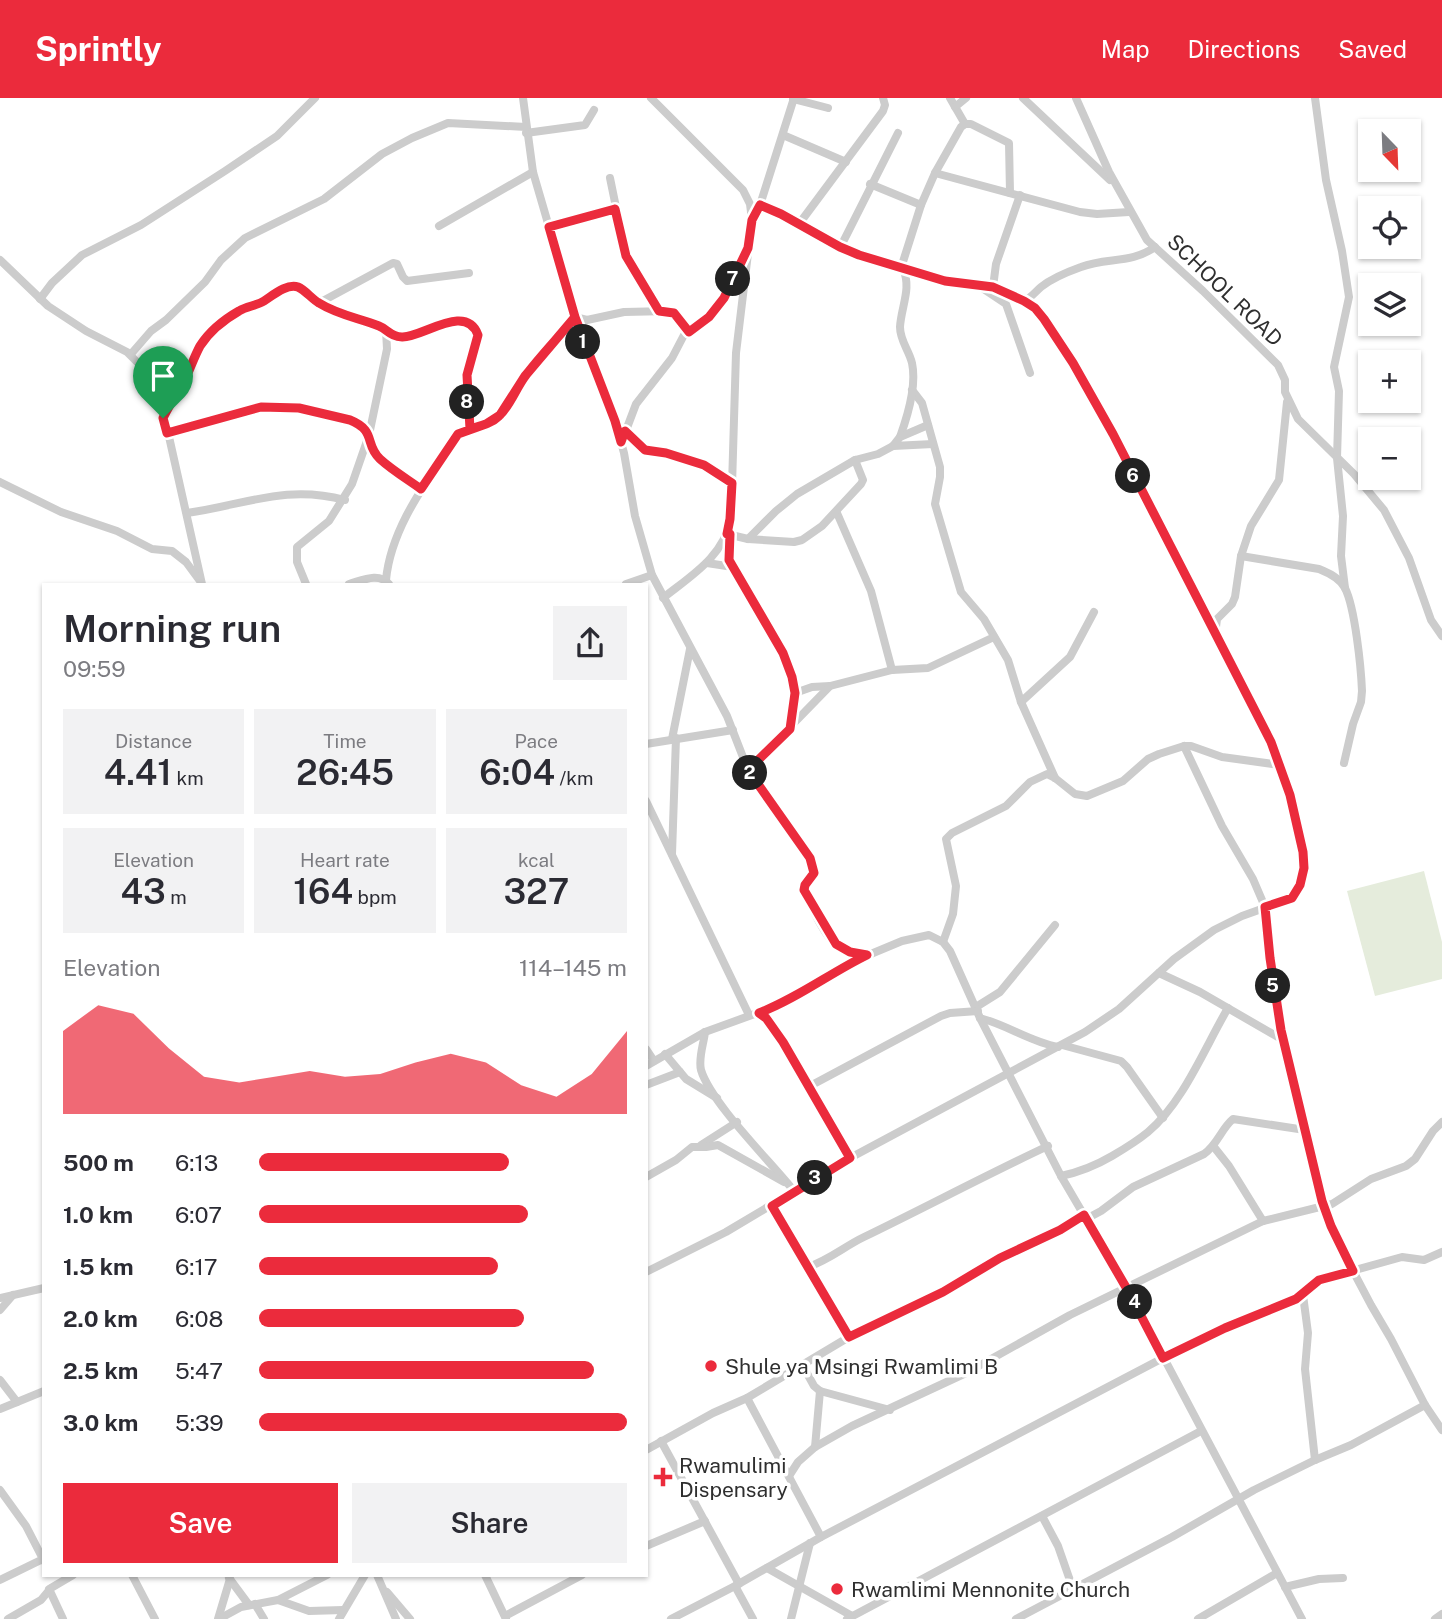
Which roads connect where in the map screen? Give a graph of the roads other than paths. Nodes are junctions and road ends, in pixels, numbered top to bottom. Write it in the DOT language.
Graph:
graph roads {
  1 [pos="315,98"];
  2 [pos="523,98"];
  3 [pos="651,98"];
  4 [pos="883,98"];
  5 [pos="950,98"];
  6 [pos="966,98"];
  7 [pos="1023,98"];
  8 [pos="1076,98"];
  9 [pos="1315,98"];
  10 [pos="794,99"];
  11 [pos="955,107"];
  12 [pos="828,108"];
  13 [pos="594,110"];
  14 [pos="965,124"];
  15 [pos="526,130"];
  16 [pos="898,133"];
  17 [pos="783,135"];
  18 [pos="846,162"];
  19 [pos="533,172"];
  20 [pos="935,173"];
  21 [pos="610,178"];
  22 [pos="870,184"];
  23 [pos="1116,187"];
  24 [pos="1010,193"];
  25 [pos="1020,195"];
  26 [pos="760,205"];
  27 [pos="921,205"];
  28 [pos="615,209"];
  29 [pos="1129,212"];
  30 [pos="752,220"];
  31 [pos="799,224"];
  32 [pos="439,226"];
  33 [pos="549,227"];
  34 [pos="840,247"];
  35 [pos="1154,247"];
  36 [pos="748,248"];
  37 [pos="0,260"];
  38 [pos="902,268"];
  39 [pos="469,273"];
  40 [pos="977,284"];
  41 [pos="993,287"];
  42 [pos="40,299"];
  43 [pos="1024,301"];
  44 [pos="319,303"];
  45 [pos="659,311"];
  46 [pos="575,317"];
  47 [pos="689,332"];
  48 [pos="388,333"];
  49 [pos="131,354"];
  50 [pos="1030,373"];
  51 [pos="912,390"];
  52 [pos="1288,399"];
  53 [pos="163,418"];
  54 [pos="928,425"];
  55 [pos="470,429"];
  56 [pos="625,431"];
  57 [pos="167,433"];
  58 [pos="369,435"];
  59 [pos="900,437"];
  60 [pos="621,442"];
  61 [pos="933,444"];
  62 [pos="893,446"];
  63 [pos="1337,458"];
  64 [pos="855,460"];
  65 [pos="0,482"];
  66 [pos="732,483"];
  67 [pos="421,489"];
  68 [pos="345,500"];
  69 [pos="187,513"];
  70 [pos="836,513"];
  71 [pos="728,534"];
  72 [pos="748,539"];
  73 [pos="1241,556"];
  74 [pos="707,564"];
  75 [pos="733,567"];
  76 [pos="652,575"];
  77 [pos="387,582"];
  78 [pos="202,583"];
  79 [pos="203,583"];
  80 [pos="306,583"];
  81 [pos="353,583"];
  82 [pos="629,583"];
  83 [pos="1345,588"];
  84 [pos="663,598"];
  85 [pos="1094,612"];
  86 [pos="1215,635"];
  87 [pos="1442,636"];
  88 [pos="994,637"];
  89 [pos="690,648"];
  90 [pos="892,670"];
  91 [pos="830,686"];
  92 [pos="795,693"];
  93 [pos="1021,702"];
  94 [pos="790,729"];
  95 [pos="733,730"];
  96 [pos="674,738"];
  97 [pos="648,744"];
  98 [pos="1184,746"];
  99 [pos="1344,763"];
  100 [pos="1280,765"];
  101 [pos="748,770"];
  102 [pos="1055,778"];
  103 [pos="648,805"];
  104 [pos="672,855"];
  105 [pos="1265,907"];
  106 [pos="1055,925"];
  107 [pos="943,942"];
  108 [pos="867,955"];
  109 [pos="1159,973"];
  110 [pos="1228,1008"];
  111 [pos="978,1012"];
  112 [pos="759,1013"];
  113 [pos="750,1015"];
  114 [pos="705,1032"];
  115 [pos="1283,1040"];
  116 [pos="1060,1046"];
  117 [pos="648,1052"];
  118 [pos="665,1054"];
  119 [pos="654,1061"];
  120 [pos="648,1065"];
  121 [pos="680,1072"];
  122 [pos="1009,1073"];
  123 [pos="648,1084"];
  124 [pos="810,1086"];
  125 [pos="718,1098"];
  126 [pos="1163,1118"];
  127 [pos="737,1122"];
  128 [pos="1442,1122"];
  129 [pos="1305,1130"];
  130 [pos="698,1146"];
  131 [pos="1048,1146"];
  132 [pos="1214,1147"];
  133 [pos="850,1158"];
  134 [pos="648,1176"];
  135 [pos="1061,1176"];
  136 [pos="792,1188"];
  137 [pos="772,1206"];
  138 [pos="1324,1207"];
  139 [pos="1085,1217"];
  140 [pos="1263,1222"];
  141 [pos="1442,1252"];
  142 [pos="808,1267"];
  143 [pos="648,1271"];
  144 [pos="1353,1271"];
  145 [pos="42,1288"];
  146 [pos="1127,1289"];
  147 [pos="15,1293"];
  148 [pos="1303,1295"];
  149 [pos="0,1298"];
  150 [pos="0,1310"];
  151 [pos="849,1337"];
  152 [pos="1163,1358"];
  153 [pos="803,1366"];
  154 [pos="0,1380"];
  155 [pos="820,1391"];
  156 [pos="42,1392"];
  157 [pos="747,1398"];
  158 [pos="18,1402"];
  159 [pos="1425,1405"];
  160 [pos="0,1409"];
  161 [pos="890,1410"];
  162 [pos="1442,1430"];
  163 [pos="1201,1431"];
  164 [pos="661,1441"];
  165 [pos="815,1447"];
  166 [pos="648,1449"];
  167 [pos="1315,1460"];
  168 [pos="782,1462"];
  169 [pos="798,1462"];
  170 [pos="789,1476"];
  171 [pos="0,1490"];
  172 [pos="1238,1500"];
  173 [pos="1042,1516"];
  174 [pos="705,1521"];
  175 [pos="821,1536"];
  176 [pos="810,1543"];
  177 [pos="648,1545"];
  178 [pos="42,1558"];
  179 [pos="42,1560"];
  180 [pos="767,1568"];
  181 [pos="1277,1573"];
  182 [pos="54,1577"];
  183 [pos="70,1577"];
  184 [pos="133,1577"];
  185 [pos="229,1577"];
  186 [pos="323,1577"];
  187 [pos="364,1577"];
  188 [pos="378,1577"];
  189 [pos="486,1577"];
  190 [pos="578,1577"];
  191 [pos="1343,1578"];
  192 [pos="0,1580"];
  193 [pos="59,1584"];
  194 [pos="737,1585"];
  195 [pos="801,1587"];
  196 [pos="1285,1587"];
  197 [pos="384,1588"];
  198 [pos="1073,1589"];
  199 [pos="49,1590"];
  200 [pos="278,1600"];
  201 [pos="252,1605"];
  202 [pos="343,1610"];
  203 [pos="1442,1614"];
  204 [pos="505,1618"];
  205 [pos="850,1618"];
  206 [pos="8,1619"];
  207 [pos="63,1619"];
  208 [pos="155,1619"];
  209 [pos="218,1619"];
  210 [pos="264,1619"];
  211 [pos="339,1619"];
  212 [pos="396,1619"];
  213 [pos="411,1619"];
  214 [pos="671,1619"];
  215 [pos="753,1619"];
  216 [pos="792,1619"];
  217 [pos="1016,1619"];
  218 [pos="1198,1619"];
  219 [pos="1302,1619"];
  220 [pos="1435,1619"];
  1 -- 42 [label="street"];
  2 -- 15 [label="street"];
  3 -- 30 [label="street"];
  4 -- 18 [label="street"];
  5 -- 11 [label="street"];
  6 -- 11 [label="street"];
  7 -- 23 [label="street"];
  8 -- 23 [label="street, SCHOOL ROAD"];
  9 -- 63 [label="street"];
  10 -- 12 [label="street"];
  10 -- 17 [label="street"];
  11 -- 14 [label="street"];
  13 -- 15 [label="street"];
  14 -- 20 [label="street"];
  14 -- 24 [label="street"];
  15 -- 19 [label="street"];
  15 -- 49 [label="street"];
  16 -- 22 [label="street"];
  17 -- 18 [label="street"];
  17 -- 26 [label="street"];
  18 -- 31 [label="street"];
  19 -- 32 [label="street"];
  19 -- 33 [label="street"];
  20 -- 24 [label="street"];
  20 -- 27 [label="street"];
  21 -- 28 [label="street"];
  22 -- 27 [label="street"];
  22 -- 34 [label="street"];
  23 -- 29 [label="street, SCHOOL ROAD"];
  24 -- 25 [label="street"];
  25 -- 29 [label="street"];
  25 -- 41 [label="street"];
  26 -- 30 [label="street"];
  26 -- 31 [label="street"];
  27 -- 38 [label="street"];
  28 -- 33 [label="street"];
  28 -- 45 [label="street"];
  29 -- 35 [label="street, SCHOOL ROAD"];
  30 -- 36 [label="street"];
  31 -- 34 [label="street"];
  33 -- 46 [label="street"];
  34 -- 38 [label="street"];
  35 -- 43 [label="street"];
  35 -- 52 [label="street, SCHOOL ROAD"];
  36 -- 47 [label="street"];
  36 -- 66 [label="street"];
  37 -- 42 [label="street"];
  38 -- 40 [label="street"];
  38 -- 51 [label="street"];
  39 -- 44 [label="street"];
  40 -- 41 [label="street"];
  40 -- 50 [label="street"];
  41 -- 43 [label="street"];
  42 -- 49 [label="street"];
  43 -- 86 [label="street"];
  44 -- 48 [label="street"];
  44 -- 53 [label="street"];
  45 -- 46 [label="street"];
  45 -- 47 [label="street"];
  46 -- 55 [label="street"];
  46 -- 60 [label="street"];
  47 -- 56 [label="street"];
  48 -- 55 [label="street"];
  48 -- 58 [label="street"];
  49 -- 53 [label="street"];
  51 -- 54 [label="street"];
  51 -- 59 [label="street"];
  52 -- 63 [label="street, SCHOOL ROAD"];
  52 -- 73 [label="street"];
  53 -- 57 [label="street"];
  54 -- 59 [label="street"];
  54 -- 61 [label="street"];
  55 -- 67 [label="street"];
  56 -- 60 [label="street"];
  56 -- 66 [label="street"];
  57 -- 58 [label="street"];
  57 -- 69 [label="street"];
  58 -- 67 [label="street"];
  58 -- 68 [label="street"];
  59 -- 62 [label="street"];
  60 -- 76 [label="street"];
  61 -- 62 [label="street"];
  61 -- 88 [label="street"];
  62 -- 64 [label="street"];
  63 -- 83 [label="street"];
  63 -- 87 [label="street, SCHOOL ROAD"];
  64 -- 70 [label="street"];
  64 -- 72 [label="street"];
  65 -- 78 [label="street"];
  66 -- 71 [label="street"];
  67 -- 77 [label="street"];
  68 -- 69 [label="street"];
  68 -- 80 [label="street"];
  69 -- 79 [label="street"];
  70 -- 72 [label="street"];
  70 -- 90 [label="street"];
  71 -- 72 [label="street"];
  71 -- 74 [label="street"];
  71 -- 75 [label="street"];
  73 -- 83 [label="street"];
  73 -- 86 [label="street"];
  74 -- 75 [label="street"];
  74 -- 84 [label="street"];
  75 -- 92 [label="street"];
  76 -- 82 [label="street"];
  76 -- 84 [label="street"];
  77 -- 81 [label="street"];
  83 -- 99 [label="street"];
  84 -- 89 [label="street"];
  85 -- 93 [label="street"];
  86 -- 100 [label="street"];
  88 -- 90 [label="street"];
  88 -- 93 [label="street"];
  89 -- 95 [label="street"];
  89 -- 96 [label="street"];
  90 -- 91 [label="street"];
  91 -- 92 [label="street"];
  91 -- 94 [label="street"];
  92 -- 94 [label="street"];
  93 -- 102 [label="street"];
  94 -- 101 [label="street"];
  95 -- 96 [label="street"];
  95 -- 101 [label="street"];
  96 -- 97 [label="street"];
  96 -- 104 [label="street"];
  98 -- 100 [label="street"];
  98 -- 102 [label="street"];
  98 -- 105 [label="street"];
  100 -- 105 [label="street"];
  101 -- 108 [label="street"];
  102 -- 107 [label="street"];
  103 -- 104 [label="street"];
  104 -- 113 [label="street"];
  105 -- 109 [label="street"];
  105 -- 115 [label="street"];
  106 -- 111 [label="street"];
  107 -- 108 [label="street"];
  107 -- 111 [label="street"];
  108 -- 112 [label="street"];
  109 -- 110 [label="street"];
  109 -- 116 [label="street"];
  110 -- 115 [label="street"];
  110 -- 126 [label="street"];
  111 -- 116 [label="street"];
  111 -- 122 [label="street"];
  111 -- 124 [label="street"];
  112 -- 113 [label="street"];
  112 -- 124 [label="street"];
  113 -- 114 [label="street"];
  114 -- 118 [label="street"];
  114 -- 125 [label="street"];
  115 -- 129 [label="street"];
  116 -- 122 [label="street"];
  116 -- 126 [label="street"];
  117 -- 119 [label="street"];
  118 -- 119 [label="street"];
  118 -- 121 [label="street"];
  119 -- 120 [label="street"];
  121 -- 123 [label="street"];
  121 -- 125 [label="street"];
  122 -- 131 [label="street"];
  122 -- 133 [label="street"];
  124 -- 133 [label="street"];
  125 -- 127 [label="street"];
  126 -- 135 [label="street"];
  127 -- 130 [label="street"];
  127 -- 136 [label="street"];
  128 -- 138 [label="street"];
  129 -- 132 [label="street"];
  129 -- 138 [label="street"];
  130 -- 134 [label="street"];
  130 -- 136 [label="street"];
  131 -- 135 [label="street"];
  131 -- 142 [label="street"];
  132 -- 139 [label="street"];
  132 -- 140 [label="street"];
  133 -- 136 [label="street"];
  135 -- 139 [label="street"];
  136 -- 137 [label="street"];
  137 -- 142 [label="street"];
  137 -- 143 [label="street"];
  138 -- 140 [label="street"];
  138 -- 144 [label="street"];
  139 -- 146 [label="street"];
  139 -- 151 [label="street"];
  140 -- 146 [label="street"];
  141 -- 144 [label="street"];
  142 -- 151 [label="street"];
  144 -- 148 [label="street"];
  144 -- 159 [label="street"];
  145 -- 147 [label="street"];
  146 -- 152 [label="street"];
  146 -- 161 [label="street"];
  147 -- 149 [label="street"];
  147 -- 150 [label="street"];
  148 -- 152 [label="street"];
  148 -- 167 [label="street"];
  151 -- 153 [label="street"];
  152 -- 163 [label="street"];
  152 -- 175 [label="street"];
  153 -- 155 [label="street"];
  153 -- 157 [label="street"];
  154 -- 158 [label="street"];
  155 -- 161 [label="street"];
  155 -- 165 [label="street"];
  156 -- 158 [label="street"];
  157 -- 164 [label="street"];
  157 -- 168 [label="street"];
  158 -- 160 [label="street"];
  159 -- 162 [label="street"];
  159 -- 167 [label="street"];
  161 -- 165 [label="street"];
  163 -- 172 [label="street"];
  163 -- 173 [label="street"];
  164 -- 166 [label="street"];
  164 -- 174 [label="street"];
  165 -- 169 [label="street"];
  167 -- 172 [label="street"];
  168 -- 169 [label="street"];
  168 -- 170 [label="street"];
  169 -- 170 [label="street"];
  170 -- 175 [label="street"];
  171 -- 178 [label="street"];
  172 -- 181 [label="street"];
  172 -- 198 [label="street"];
  173 -- 198 [label="street"];
  173 -- 205 [label="street"];
  174 -- 177 [label="street"];
  174 -- 194 [label="street"];
  175 -- 176 [label="street"];
  176 -- 180 [label="street"];
  176 -- 195 [label="street"];
  179 -- 192 [label="street"];
  180 -- 194 [label="street"];
  180 -- 195 [label="street"];
  181 -- 196 [label="street"];
  181 -- 218 [label="street"];
  182 -- 193 [label="street"];
  183 -- 193 [label="street"];
  184 -- 208 [label="street"];
  185 -- 201 [label="street"];
  185 -- 209 [label="street"];
  186 -- 200 [label="street"];
  187 -- 202 [label="street"];
  188 -- 197 [label="street"];
  189 -- 204 [label="street"];
  190 -- 204 [label="street"];
  191 -- 196 [label="street"];
  193 -- 199 [label="street"];
  194 -- 214 [label="street"];
  194 -- 215 [label="street"];
  195 -- 205 [label="street"];
  195 -- 216 [label="street"];
  196 -- 219 [label="street"];
  197 -- 212 [label="street"];
  197 -- 213 [label="street"];
  198 -- 217 [label="street"];
  199 -- 206 [label="street"];
  199 -- 207 [label="street"];
  200 -- 201 [label="street"];
  200 -- 202 [label="street"];
  201 -- 209 [label="street"];
  201 -- 210 [label="street"];
  202 -- 211 [label="street"];
  203 -- 220 [label="street"];
}
